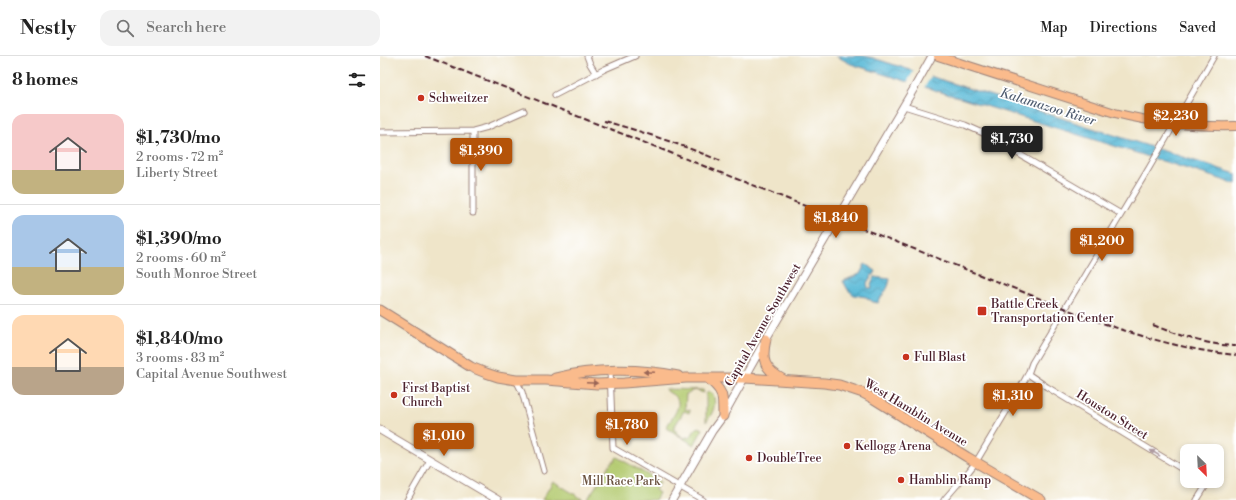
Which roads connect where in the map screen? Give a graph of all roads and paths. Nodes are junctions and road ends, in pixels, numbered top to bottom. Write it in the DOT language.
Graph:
graph roads {
  1 [pos="587,56"];
  2 [pos="635,56"];
  3 [pos="932,56"];
  4 [pos="938,56"];
  5 [pos="1214,56"];
  6 [pos="596,74"];
  7 [pos="555,95"];
  8 [pos="904,106"];
  9 [pos="524,111"];
  10 [pos="1174,123"];
  11 [pos="1236,126"];
  12 [pos="473,131"];
  13 [pos="380,132"];
  14 [pos="473,213"];
  15 [pos="1121,214"];
  16 [pos="380,310"];
  17 [pos="766,339"];
  18 [pos="610,371"];
  19 [pos="1028,374"];
  20 [pos="686,378"];
  21 [pos="707,378"];
  22 [pos="744,378"];
  23 [pos="516,380"];
  24 [pos="546,380"];
  25 [pos="786,381"];
  26 [pos="611,384"];
  27 [pos="723,416"];
  28 [pos="380,430"];
  29 [pos="430,460"];
  30 [pos="976,462"];
  31 [pos="1180,468"];
  32 [pos="544,471"];
  33 [pos="680,487"];
  34 [pos="1204,488"];
  35 [pos="407,500"];
  36 [pos="498,500"];
  37 [pos="672,500"];
  38 [pos="702,500"];
  39 [pos="944,500"];
  40 [pos="1041,500"];
  41 [pos="1197,500"];
  1 -- 6 [label="street"];
  2 -- 6 [label="street"];
  3 -- 8 [label="street, Capital Avenue Southwest"];
  4 -- 10 [label="main road"];
  5 -- 10 [label="street"];
  6 -- 7 [label="street"];
  8 -- 15 [label="street"];
  8 -- 17 [label="street, Capital Avenue Southwest"];
  9 -- 12 [label="street"];
  10 -- 11 [label="main road"];
  10 -- 15 [label="street"];
  12 -- 13 [label="street"];
  12 -- 14 [label="street"];
  15 -- 19 [label="street"];
  16 -- 23 [label="highway"];
  17 -- 22 [label="street, Capital Avenue Southwest"];
  17 -- 25 [label="highway"];
  20 -- 18 [label="highway, one-way"];
  18 -- 24 [label="highway"];
  18 -- 26 [label="street"];
  19 -- 30 [label="street"];
  31 -- 19 [label="street, Houston Street, one-way"];
  20 -- 21 [label="highway, West Hamblin Avenue"];
  20 -- 26 [label="highway"];
  21 -- 22 [label="highway, West Hamblin Avenue"];
  21 -- 27 [label="highway"];
  22 -- 25 [label="highway, West Hamblin Avenue"];
  22 -- 27 [label="street, Capital Avenue Southwest"];
  23 -- 24 [label="highway"];
  23 -- 32 [label="street"];
  24 -- 26 [label="highway, one-way"];
  25 -- 30 [label="highway, West Hamblin Avenue"];
  26 -- 33 [label="street"];
  27 -- 33 [label="street, Capital Avenue Southwest"];
  28 -- 29 [label="street"];
  29 -- 35 [label="street"];
  29 -- 36 [label="street"];
  30 -- 39 [label="street"];
  30 -- 40 [label="highway, West Hamblin Avenue"];
  33 -- 37 [label="street, Capital Avenue Southwest"];
  33 -- 38 [label="street"];
  34 -- 41 [label="street"];
}
